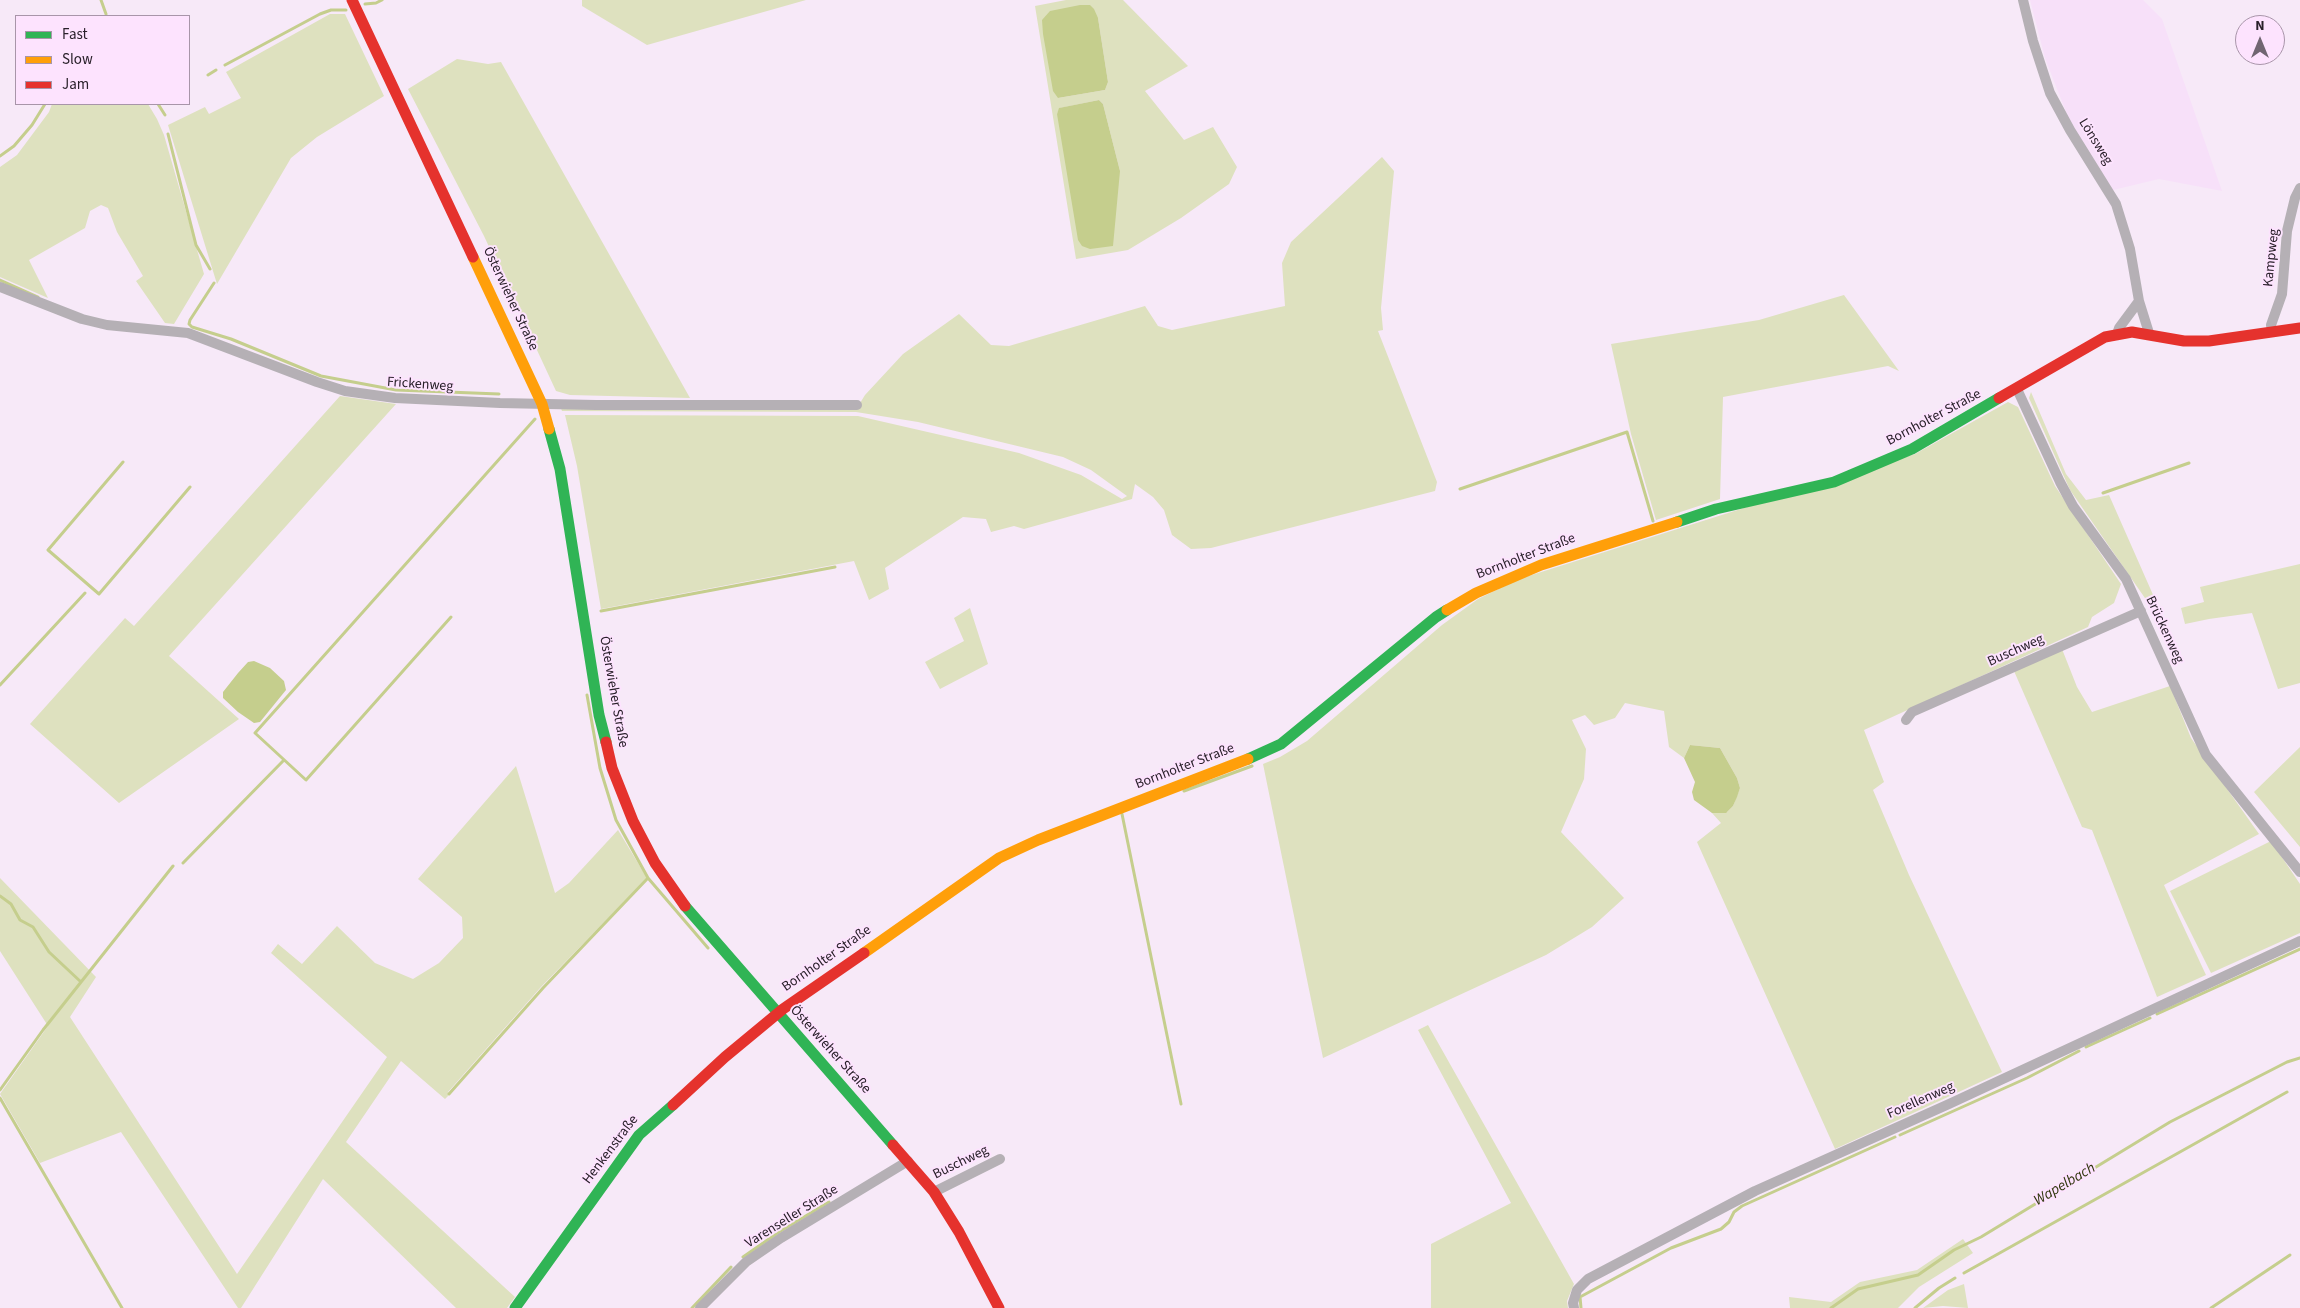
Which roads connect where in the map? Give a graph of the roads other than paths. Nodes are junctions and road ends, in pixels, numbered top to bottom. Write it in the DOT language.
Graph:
graph roads {
  1 [pos="352,0"];
  2 [pos="2022,0"];
  3 [pos="2300,188"];
  4 [pos="0,287"];
  5 [pos="2139,300"];
  6 [pos="2300,328"];
  7 [pos="2272,332"];
  8 [pos="2149,333"];
  9 [pos="2117,334"];
  10 [pos="2017,390"];
  11 [pos="542,404"];
  12 [pos="857,405"];
  13 [pos="2140,611"];
  14 [pos="1906,720"];
  15 [pos="2300,872"];
  16 [pos="2300,941"];
  17 [pos="778,1013"];
  18 [pos="1000,1159"];
  19 [pos="908,1161"];
  20 [pos="934,1192"];
  21 [pos="514,1308"];
  22 [pos="700,1308"];
  23 [pos="999,1308"];
  24 [pos="1574,1308"];
  1 -- 11 [label="street, Österwieher Straße"];
  2 -- 5 [label="street, Lönsweg"];
  3 -- 7 [label="street, Kampweg"];
  4 -- 11 [label="street, Frickenweg"];
  5 -- 8 [label="street, Lönsweg"];
  5 -- 9 [label="street"];
  6 -- 7 [label="street, Bornholter Straße"];
  7 -- 8 [label="street, Bornholter Straße"];
  8 -- 9 [label="street, Bornholter Straße"];
  9 -- 10 [label="street, Bornholter Straße"];
  10 -- 13 [label="street, Brückenweg"];
  10 -- 17 [label="street, Bornholter Straße"];
  11 -- 12 [label="street, Frickenweg"];
  11 -- 17 [label="street, Österwieher Straße"];
  13 -- 14 [label="street, Buschweg"];
  13 -- 15 [label="street, Brückenweg"];
  16 -- 24 [label="street, Forellenweg"];
  17 -- 19 [label="street, Österwieher Straße"];
  17 -- 21 [label="street, Henkenstraße"];
  18 -- 20 [label="street, Buschweg"];
  19 -- 20 [label="street, Österwieher Straße"];
  19 -- 22 [label="street, Varenseller Straße"];
  20 -- 23 [label="street, Österwieher Straße"];
}
